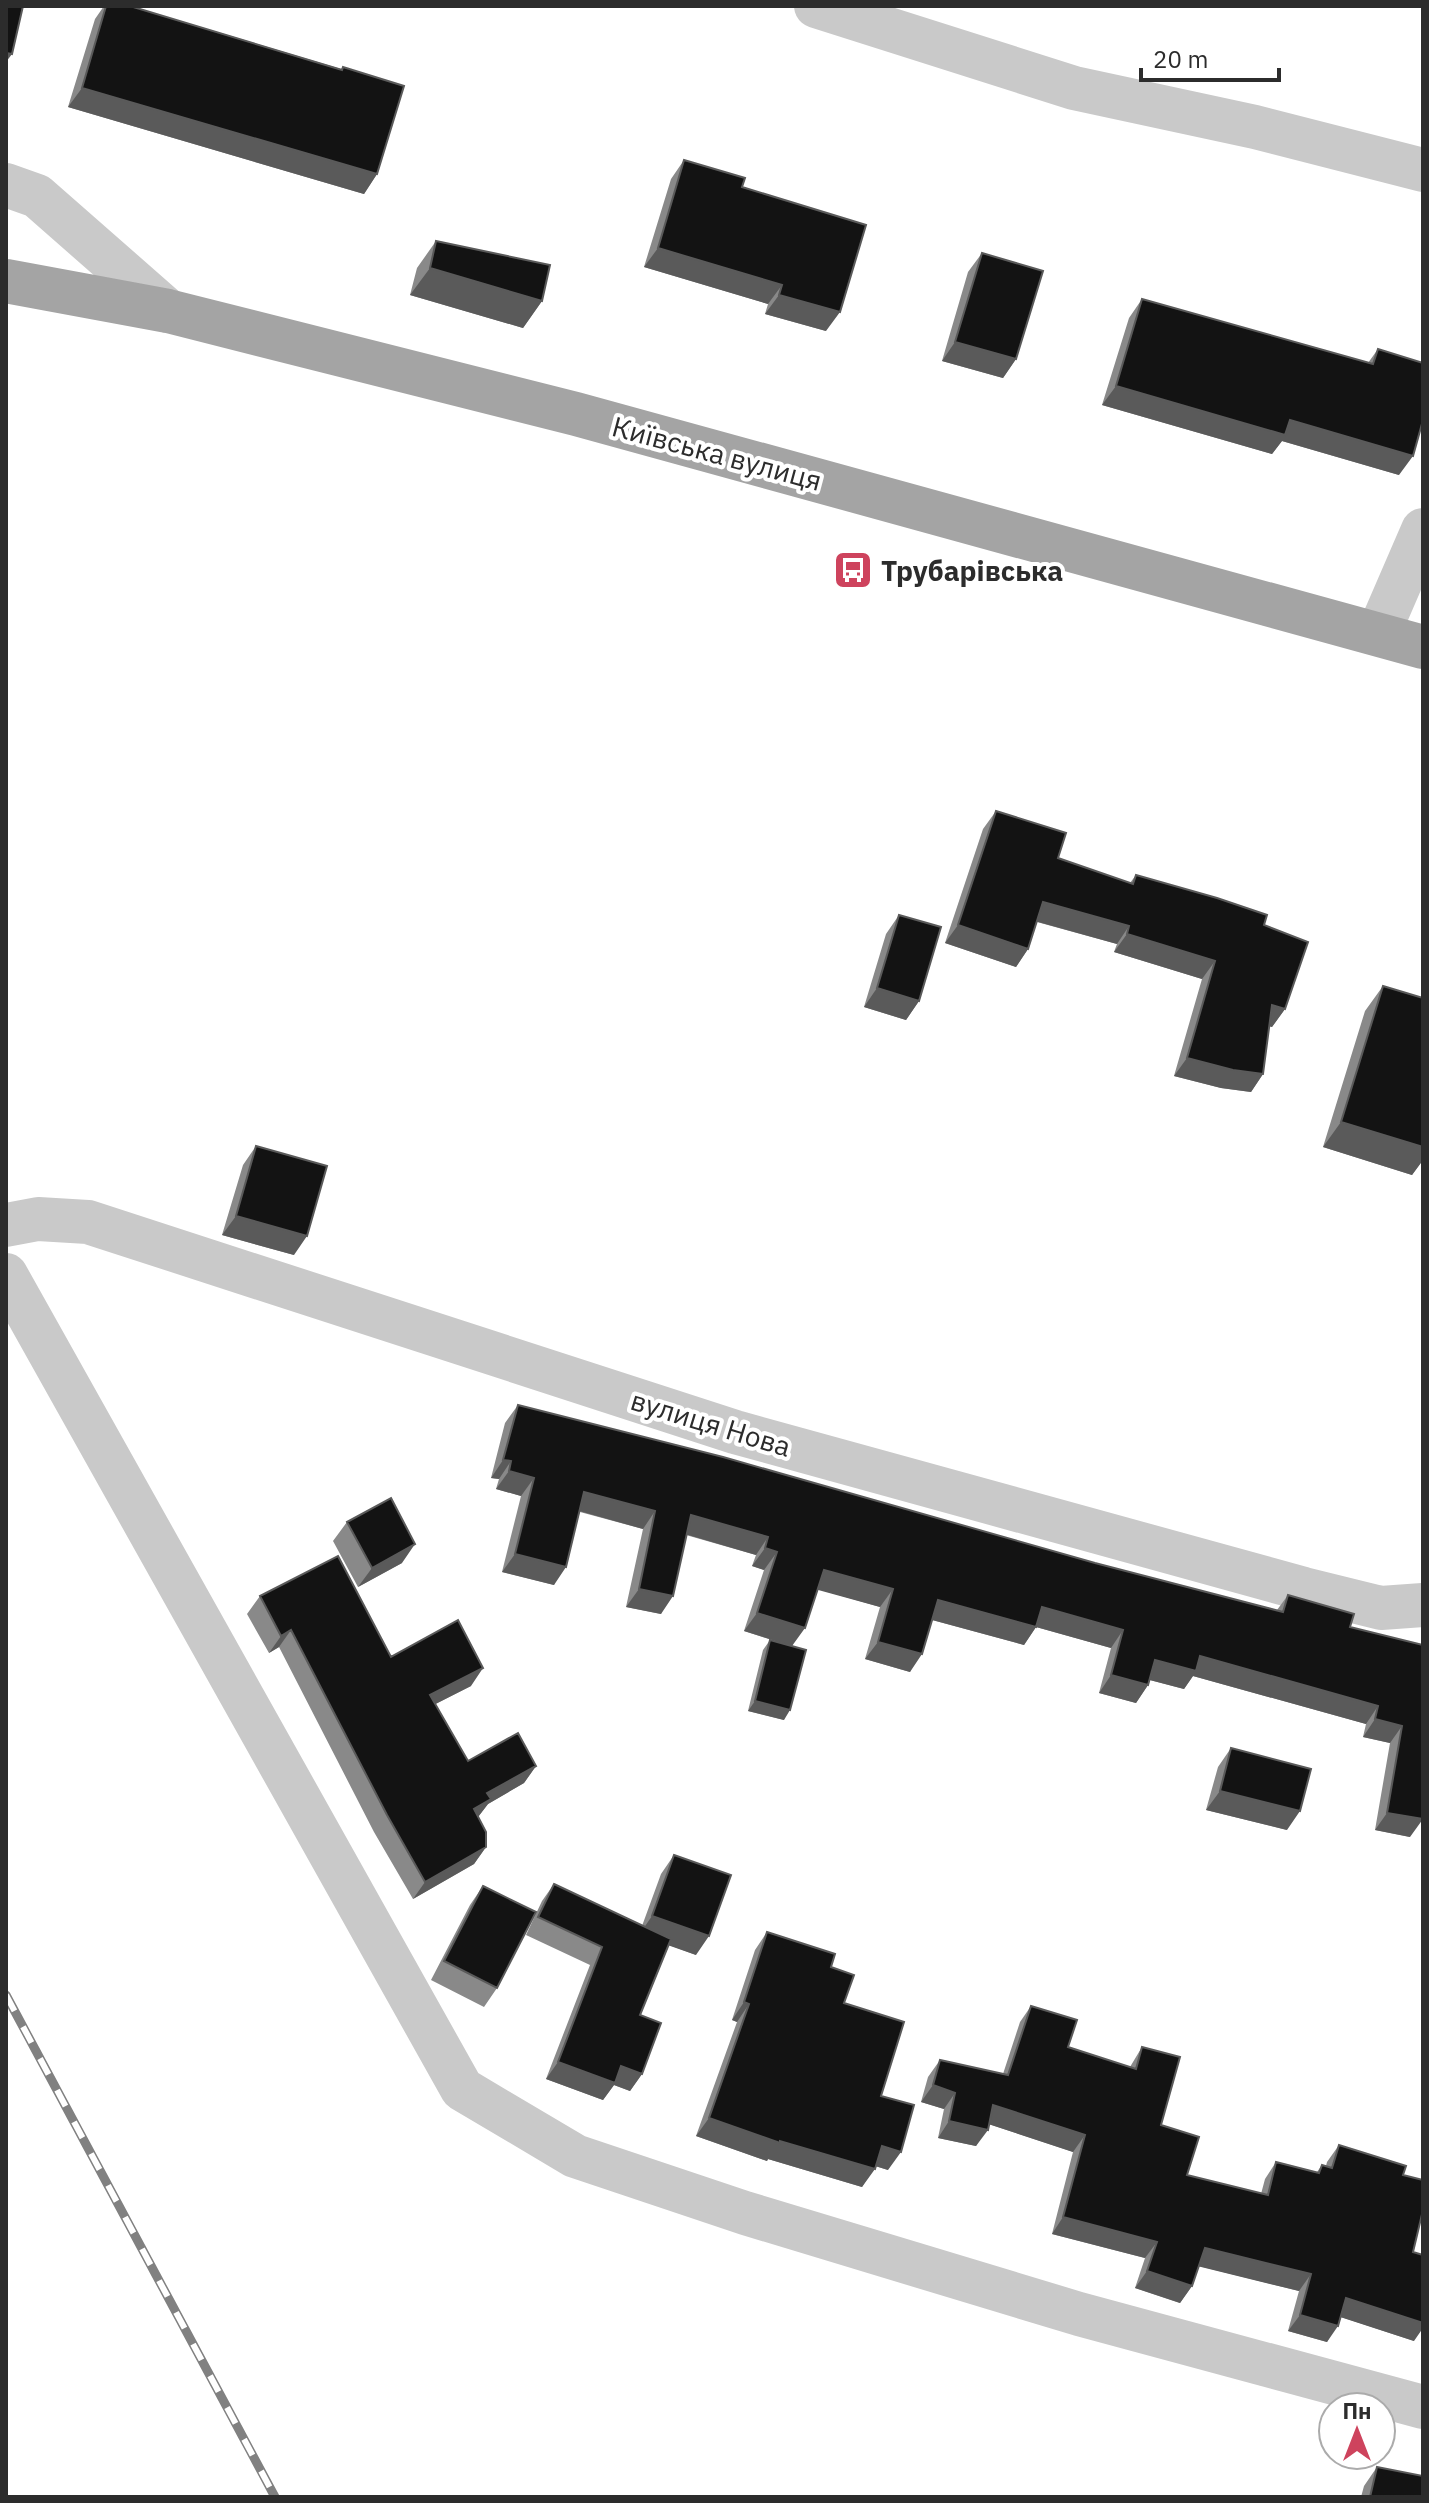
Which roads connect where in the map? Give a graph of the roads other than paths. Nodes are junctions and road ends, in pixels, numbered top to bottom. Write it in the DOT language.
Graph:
graph roads {
  1 [pos="816,6"];
  2 [pos="1423,170"];
  3 [pos="6,185"];
  4 [pos="6,281"];
  5 [pos="168,311"];
  6 [pos="1423,530"];
  7 [pos="1378,634"];
  8 [pos="1423,647"];
  9 [pos="6,1225"];
  10 [pos="6,1275"];
  11 [pos="1423,1605"];
  12 [pos="1423,2407"];
  1 -- 2 [label="street"];
  3 -- 5 [label="street"];
  4 -- 5 [label="main road, Київська вулиця"];
  5 -- 7 [label="main road, Київська вулиця"];
  6 -- 7 [label="street"];
  7 -- 8 [label="main road, Київська вулиця"];
  9 -- 11 [label="street, вулиця Нова"];
  10 -- 12 [label="street"];
}
